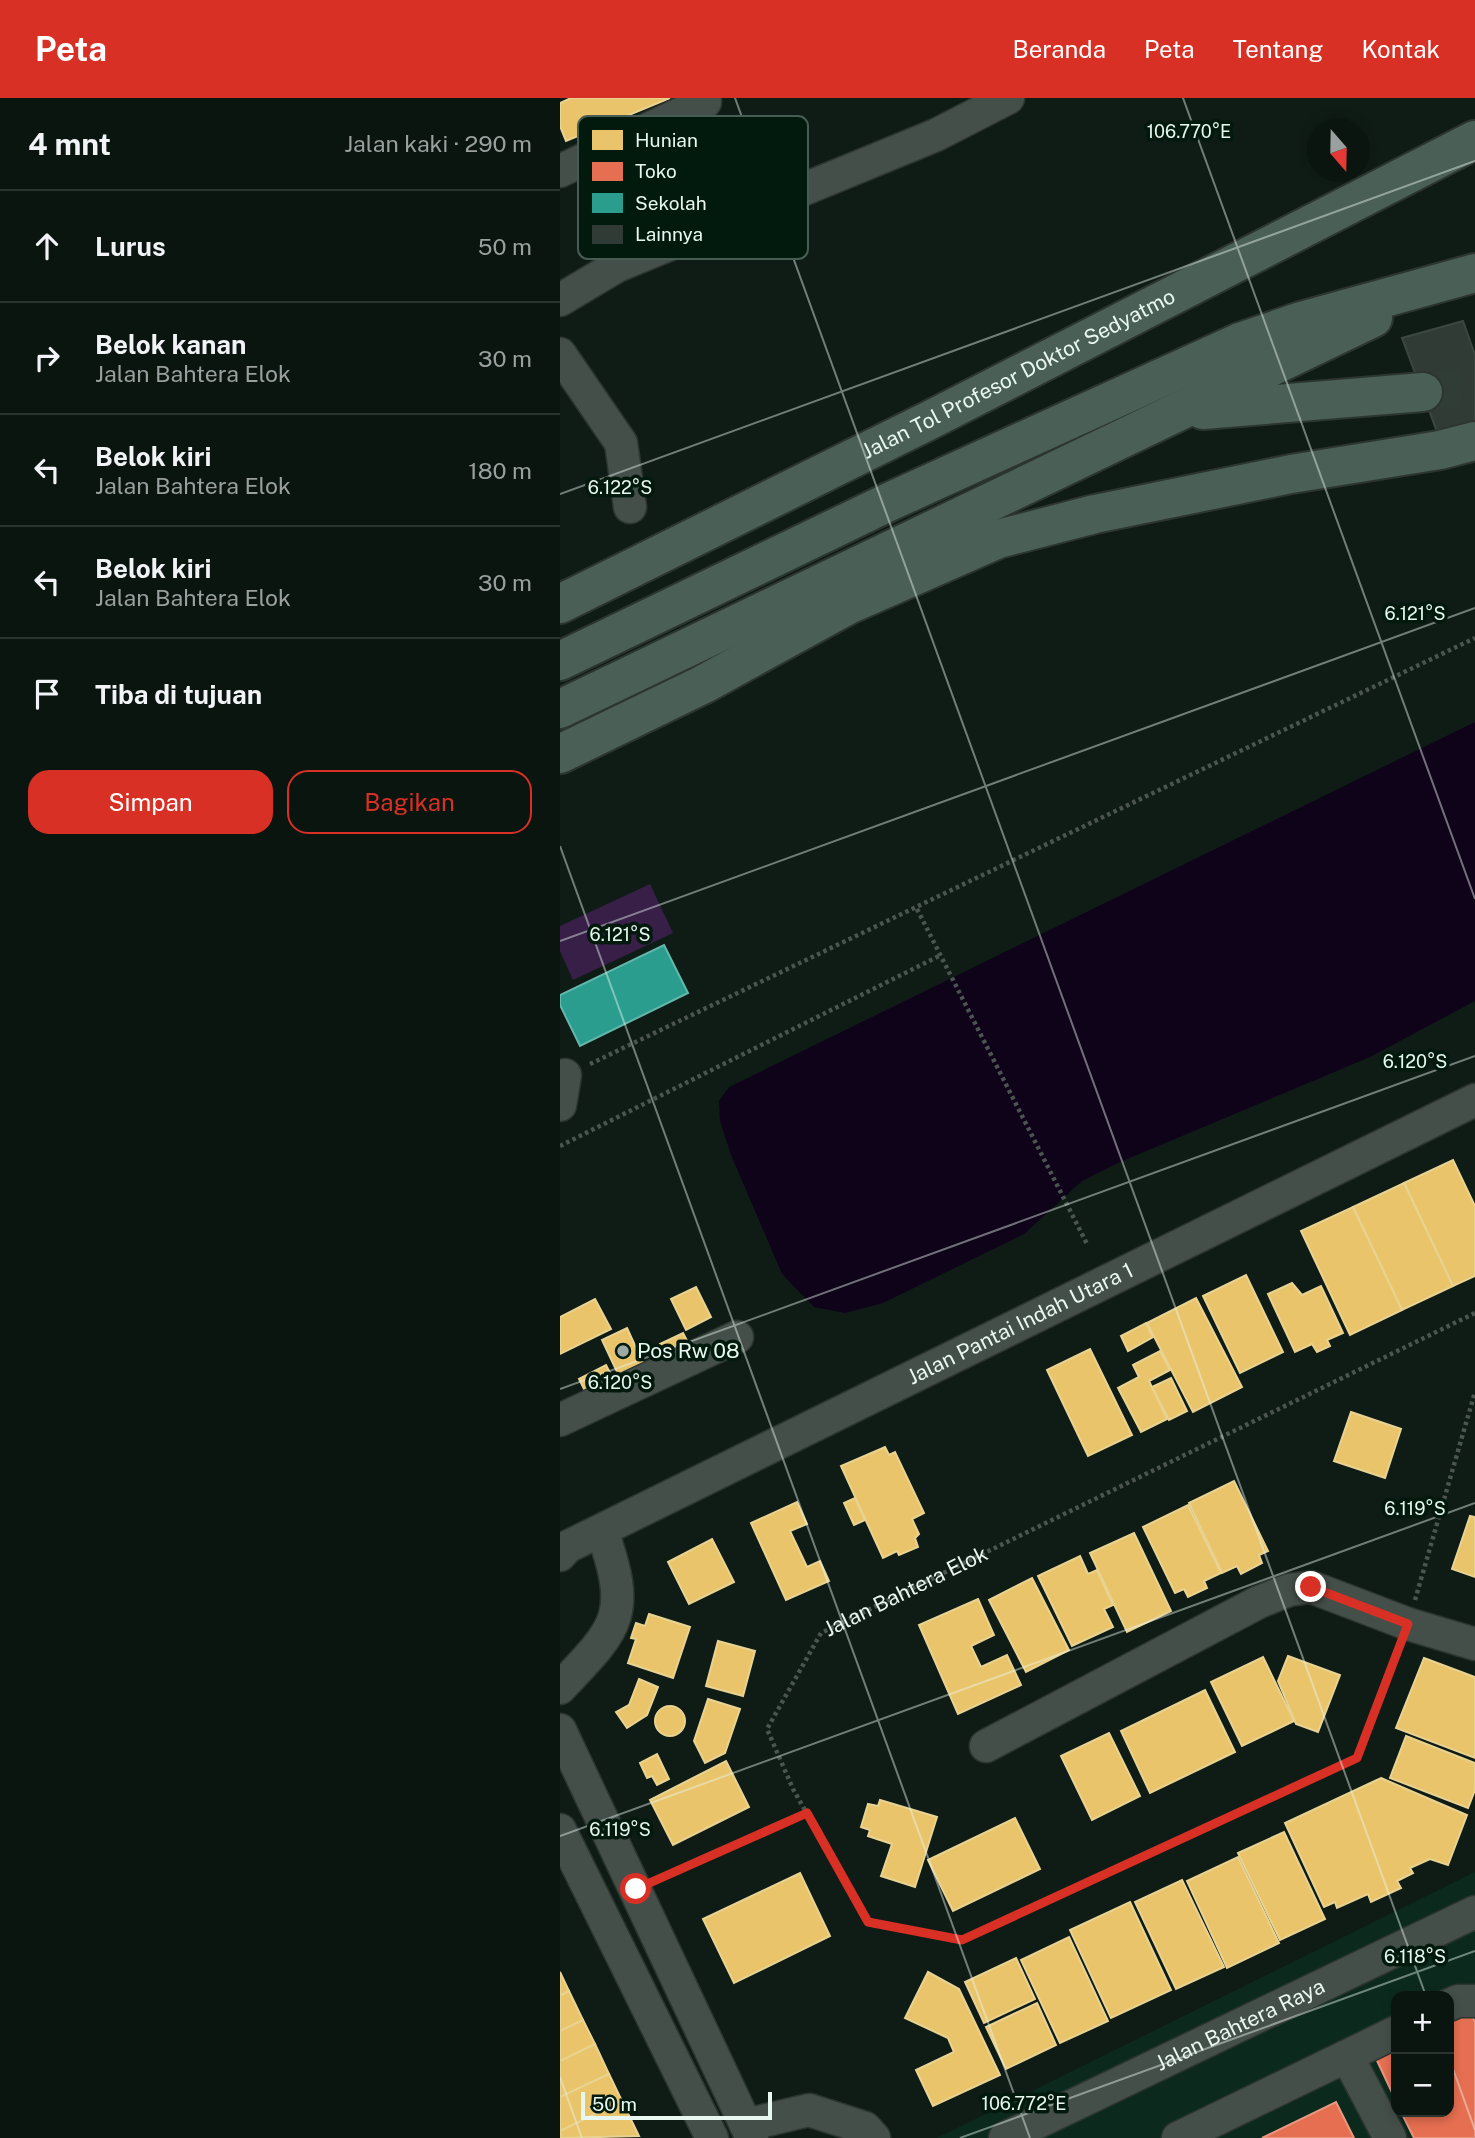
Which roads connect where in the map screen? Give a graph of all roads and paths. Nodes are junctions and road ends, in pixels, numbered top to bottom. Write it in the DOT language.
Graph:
graph roads {
  1 [pos="1008,98"];
  2 [pos="705,102"];
  3 [pos="676,116"];
  4 [pos="1475,140"];
  5 [pos="578,162"];
  6 [pos="560,171"];
  7 [pos="808,188"];
  8 [pos="634,259"];
  9 [pos="1475,273"];
  10 [pos="1438,285"];
  11 [pos="1475,289"];
  12 [pos="560,300"];
  13 [pos="560,354"];
  14 [pos="1423,392"];
  15 [pos="1180,412"];
  16 [pos="1475,441"];
  17 [pos="630,507"];
  18 [pos="561,602"];
  19 [pos="1475,638"];
  20 [pos="560,661"];
  21 [pos="560,709"];
  22 [pos="560,754"];
  23 [pos="917,909"];
  24 [pos="939,956"];
  25 [pos="563,1091"];
  26 [pos="1475,1100"];
  27 [pos="560,1146"];
  28 [pos="1087,1244"];
  29 [pos="1475,1313"];
  30 [pos="737,1337"];
  31 [pos="1475,1392"];
  32 [pos="560,1420"];
  33 [pos="602,1531"];
  34 [pos="562,1550"];
  35 [pos="1408,1624"];
  36 [pos="1475,1644"];
  37 [pos="560,1688"];
  38 [pos="560,1730"];
  39 [pos="986,1746"];
  40 [pos="807,1813"];
  41 [pos="560,1830"];
  42 [pos="636,1889"];
  43 [pos="1475,1912"];
  44 [pos="1475,2001"];
  45 [pos="1454,2003"];
  46 [pos="1391,2034"];
  47 [pos="1347,2056"];
  48 [pos="749,2132"];
  49 [pos="712,2138"];
  50 [pos="874,2138"];
  51 [pos="1005,2138"];
  52 [pos="1178,2138"];
  53 [pos="1390,2138"];
  1 -- 7 [label="street"];
  2 -- 3 [label="street"];
  4 -- 18 [label="highway, Jalan Tol Profesor Doktor Sedyatmo"];
  5 -- 6 [label="street"];
  8 -- 12 [label="street"];
  9 -- 10 [label="highway"];
  10 -- 11 [label="highway"];
  10 -- 15 [label="highway"];
  10 -- 20 [label="highway"];
  13 -- 17 [label="street"];
  14 -- 15 [label="highway"];
  15 -- 21 [label="highway"];
  16 -- 22 [label="highway"];
  19 -- 23 [label="path"];
  23 -- 24 [label="path"];
  23 -- 25 [label="path"];
  24 -- 27 [label="path"];
  24 -- 28 [label="path"];
  26 -- 33 [label="street, Jalan Pantai Indah Utara 1"];
  29 -- 40 [label="path, Jalan Bahtera Elok"];
  30 -- 32 [label="street"];
  31 -- 35 [label="path, Jalan Bahtera Elok"];
  33 -- 34 [label="street, Jalan Pantai Indah Utara 1"];
  33 -- 37 [label="street"];
  35 -- 36 [label="street"];
  35 -- 39 [label="street"];
  35 -- 40 [label="path, Jalan Bahtera Elok"];
  38 -- 42 [label="street"];
  40 -- 42 [label="path"];
  41 -- 49 [label="street"];
  42 -- 48 [label="street"];
  43 -- 51 [label="street, Jalan Bahtera Raya"];
  44 -- 45 [label="street"];
  46 -- 47 [label="street"];
  47 -- 52 [label="street"];
  47 -- 53 [label="street"];
  48 -- 50 [label="street"];
}
